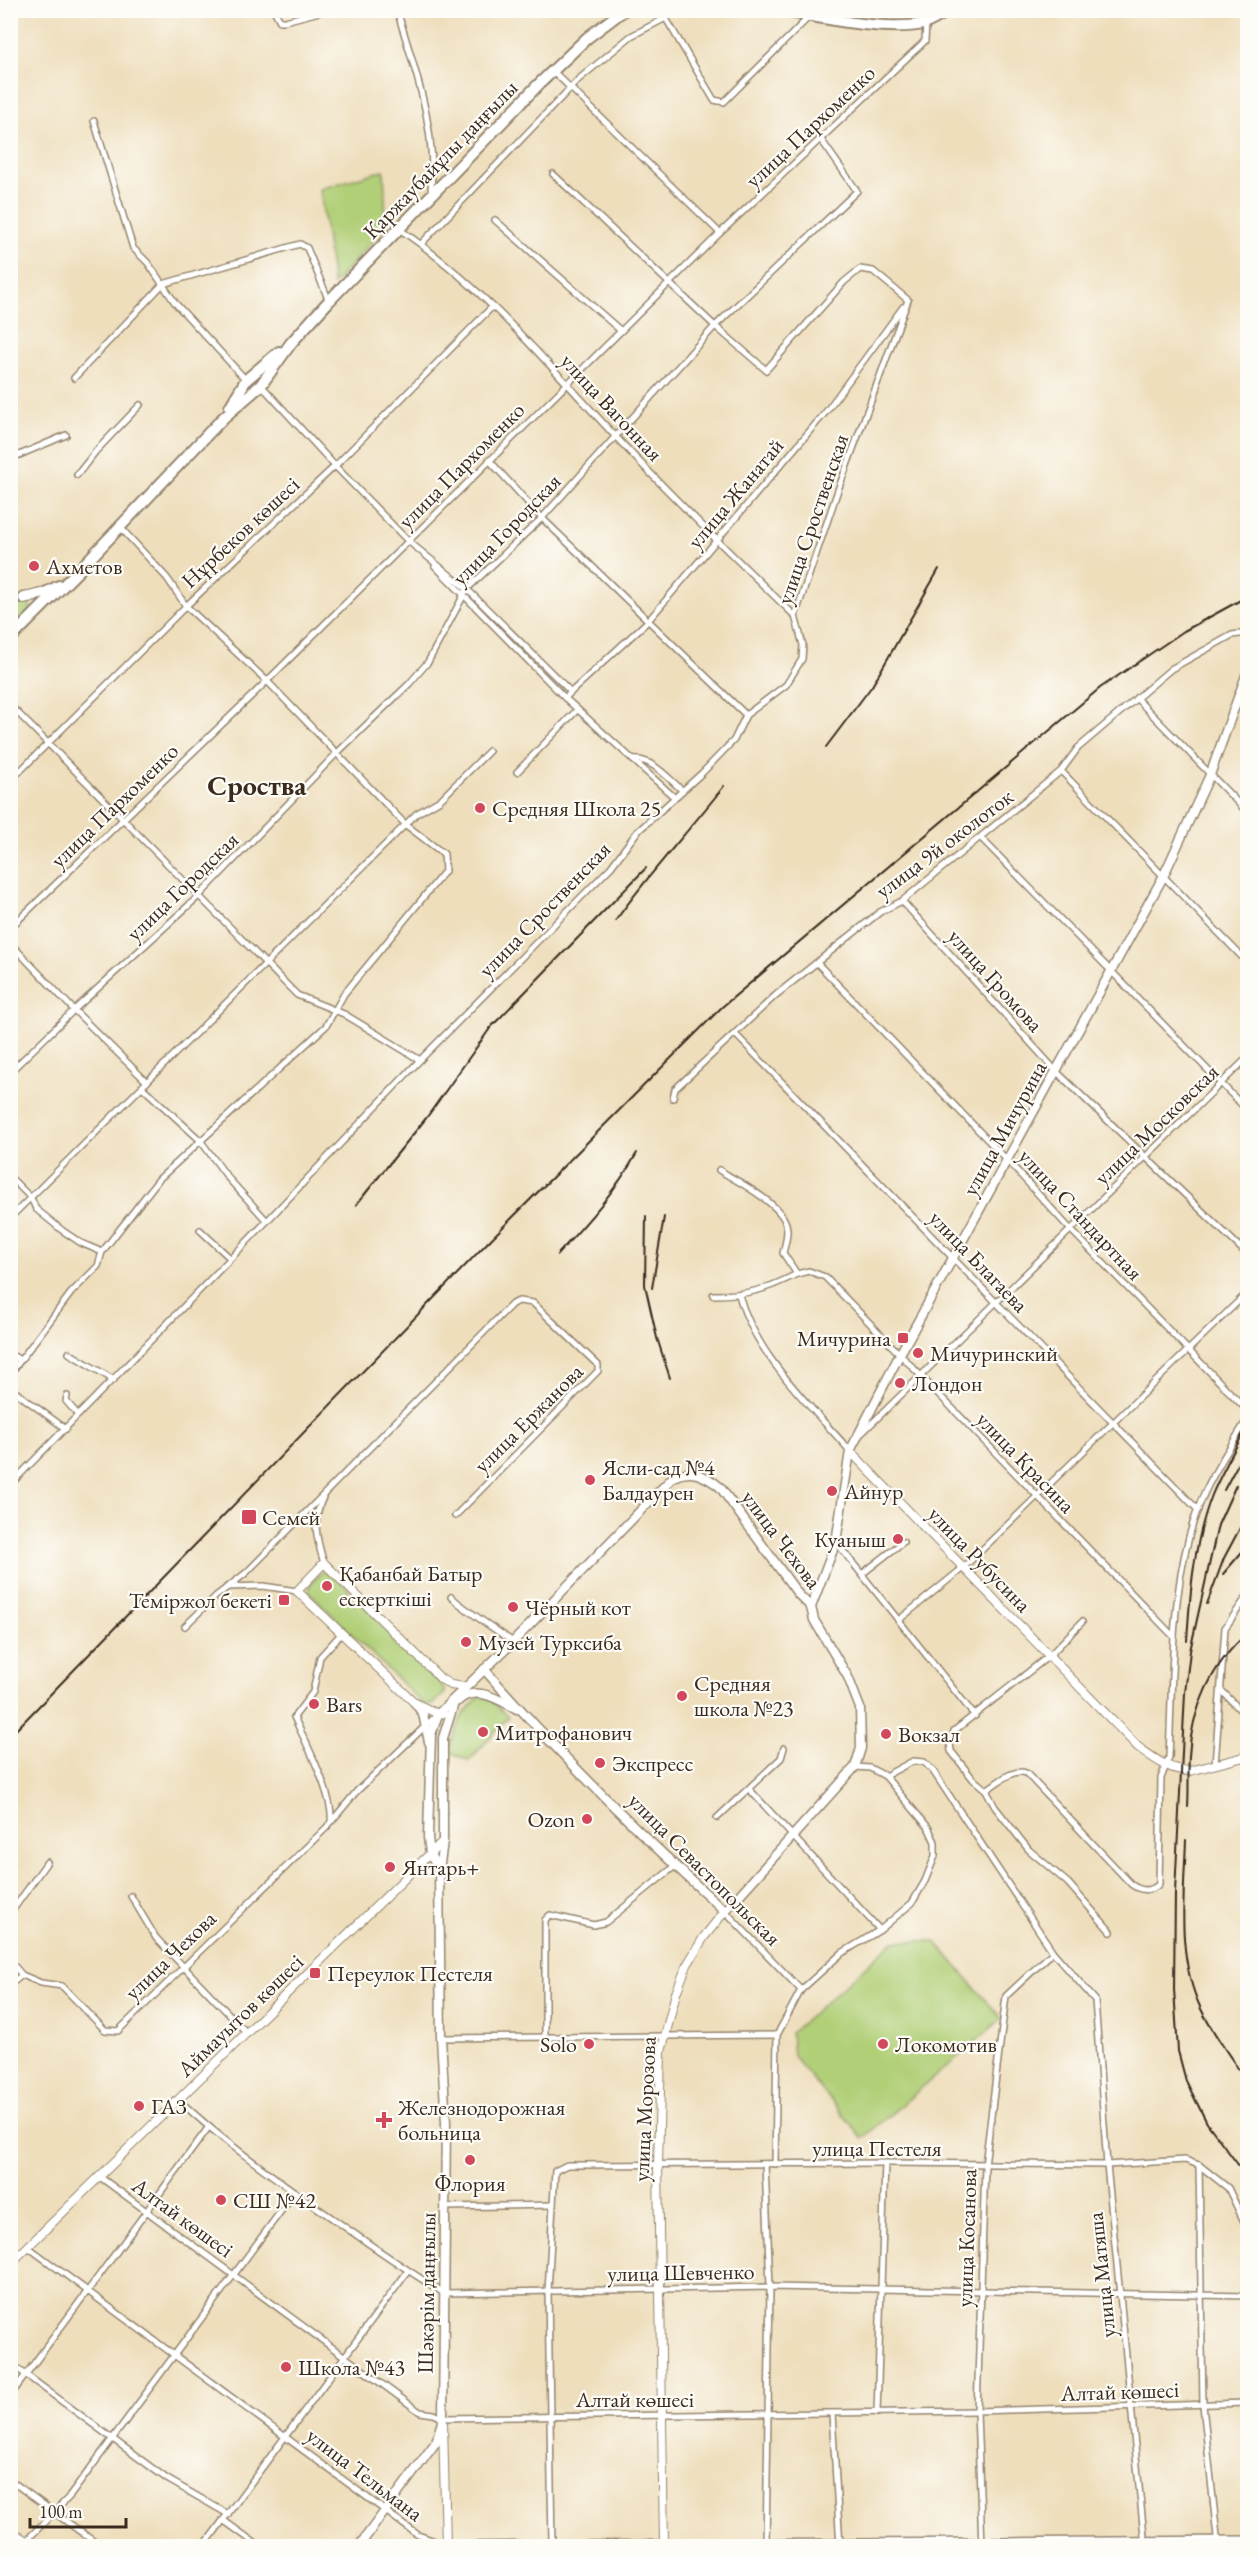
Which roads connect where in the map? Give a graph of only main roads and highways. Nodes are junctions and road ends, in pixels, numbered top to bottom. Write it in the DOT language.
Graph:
graph roads {
  1 [pos="624,10"];
  2 [pos="780,10"];
  3 [pos="948,10"];
  4 [pos="291,343"];
  5 [pos="255,371"];
  6 [pos="263,382"];
  7 [pos="246,387"];
  8 [pos="80,569"];
  9 [pos="10,597"];
  10 [pos="24,598"];
  11 [pos="51,598"];
  12 [pos="10,639"];
  13 [pos="1248,670"];
  14 [pos="812,1607"];
  15 [pos="484,1669"];
  16 [pos="415,1703"];
  17 [pos="453,1704"];
  18 [pos="522,1712"];
  19 [pos="438,1714"];
  20 [pos="430,1750"];
  21 [pos="439,1871"];
  22 [pos="725,1911"];
  23 [pos="358,2547"];
  1 -- 4 [label="highway, Қаржаубайұлы даңғылы"];
  2 -- 3 [label="highway"];
  4 -- 5 [label="highway, Қаржаубайұлы даңғылы"];
  4 -- 6 [label="highway, Қаржаубайұлы даңғылы"];
  5 -- 6 [label="highway"];
  5 -- 7 [label="highway, Қаржаубайұлы даңғылы"];
  6 -- 7 [label="highway, Қаржаубайұлы даңғылы"];
  7 -- 8 [label="highway, Қаржаубайұлы даңғылы"];
  8 -- 10 [label="highway"];
  8 -- 11 [label="highway"];
  9 -- 10 [label="highway"];
  10 -- 11 [label="highway"];
  11 -- 12 [label="highway"];
  13 -- 14 [label="main road, улица Мичурина"];
  14 -- 15 [label="main road, улица Чехова"];
  14 -- 22 [label="main road, улица Морозова"];
  15 -- 17 [label="main road, улица Чехова"];
  15 -- 18 [label="main road, улица Севастопольская"];
  16 -- 20 [label="main road"];
  17 -- 18 [label="main road"];
  17 -- 19 [label="main road, улица Чехова"];
  17 -- 21 [label="main road, Шәкәрім даңғылы"];
  18 -- 22 [label="main road, улица Севастопольская"];
  19 -- 20 [label="main road, Шәкәрім даңғылы"];
  20 -- 21 [label="main road, Шәкәрім даңғылы"];
  21 -- 23 [label="main road, Шәкәрім даңғылы"];
}
